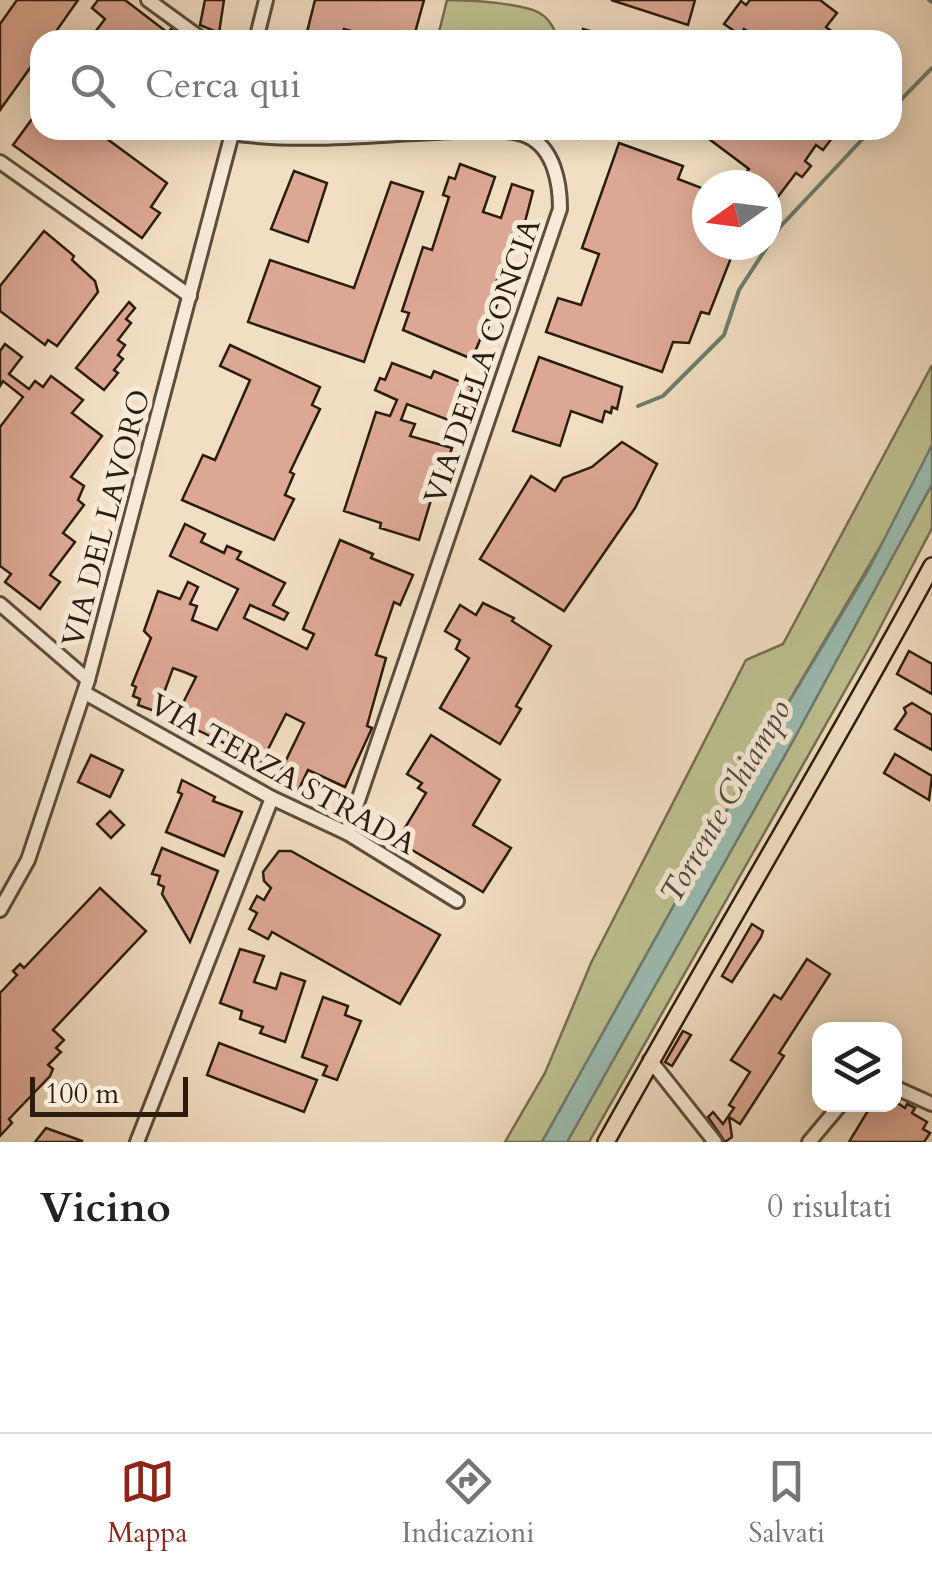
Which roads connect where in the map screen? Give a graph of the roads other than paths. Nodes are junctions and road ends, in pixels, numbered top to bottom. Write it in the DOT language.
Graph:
graph roads {
  1 [pos="148,0"];
  2 [pos="266,0"];
  3 [pos="189,30"];
  4 [pos="258,30"];
  5 [pos="231,140"];
  6 [pos="532,140"];
  7 [pos="0,162"];
  8 [pos="190,296"];
  9 [pos="932,567"];
  10 [pos="0,604"];
  11 [pos="86,687"];
  12 [pos="272,798"];
  13 [pos="347,834"];
  14 [pos="457,901"];
  15 [pos="0,910"];
  16 [pos="650,1060"];
  17 [pos="902,1091"];
  18 [pos="932,1104"];
  19 [pos="834,1112"];
  20 [pos="137,1142"];
  21 [pos="606,1142"];
  22 [pos="715,1142"];
  23 [pos="809,1142"];
  1 -- 3 [label="street"];
  2 -- 4 [label="street"];
  5 -- 8 [label="street, VIA DEL LAVORO"];
  6 -- 13 [label="street, VIA DELLA CONCIA"];
  7 -- 8 [label="street"];
  8 -- 11 [label="street, VIA DEL LAVORO"];
  9 -- 16 [label="main road"];
  10 -- 11 [label="street, VIA TERZA STRADA"];
  11 -- 12 [label="street, VIA TERZA STRADA"];
  11 -- 15 [label="street, VIA DEL LAVORO"];
  12 -- 13 [label="street, VIA TERZA STRADA"];
  12 -- 20 [label="street"];
  13 -- 14 [label="street, VIA TERZA STRADA"];
  16 -- 21 [label="main road"];
  16 -- 22 [label="street"];
  17 -- 18 [label="street"];
  19 -- 23 [label="street"];
}
